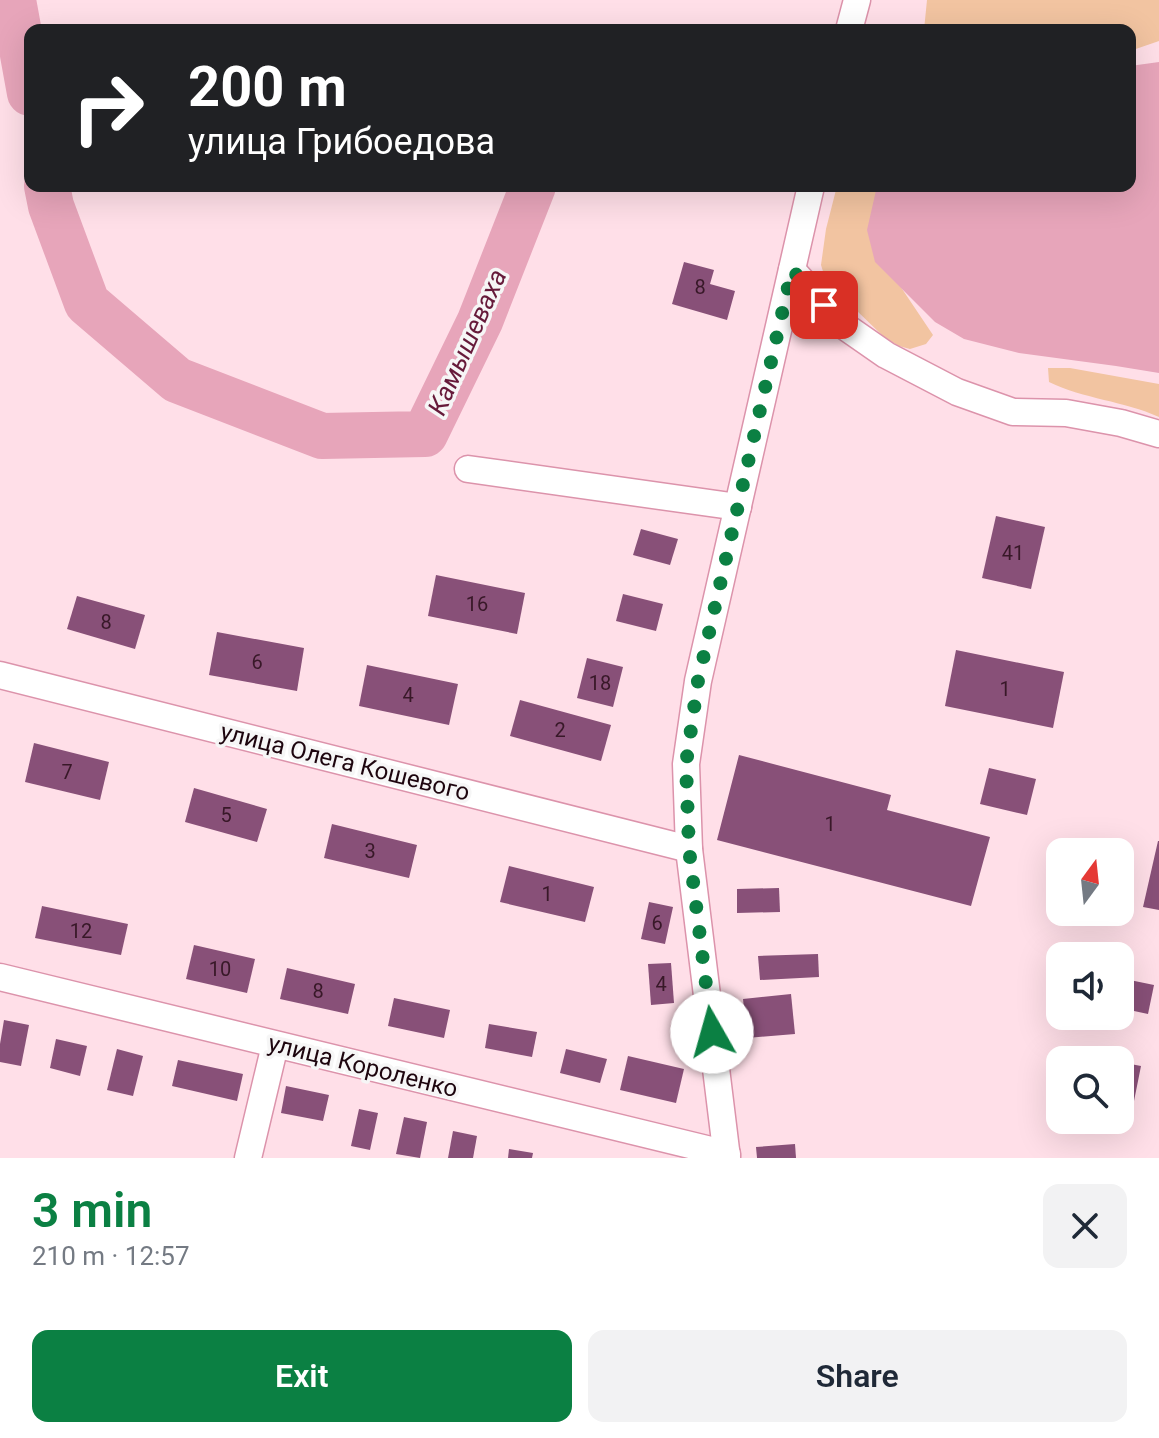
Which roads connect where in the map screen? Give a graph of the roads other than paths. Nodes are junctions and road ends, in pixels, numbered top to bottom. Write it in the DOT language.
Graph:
graph roads {
  1 [pos="857,0"];
  2 [pos="851,24"];
  3 [pos="810,192"];
  4 [pos="792,270"];
  5 [pos="1159,434"];
  6 [pos="468,469"];
  7 [pos="738,507"];
  8 [pos="0,675"];
  9 [pos="689,849"];
  10 [pos="0,977"];
  11 [pos="275,1045"];
  12 [pos="727,1156"];
  13 [pos="248,1158"];
  1 -- 2 [label="street"];
  3 -- 4 [label="street"];
  4 -- 5 [label="street"];
  4 -- 7 [label="street"];
  6 -- 7 [label="street"];
  7 -- 9 [label="street"];
  8 -- 9 [label="street, улица Олега Кошевого"];
  9 -- 12 [label="street"];
  10 -- 11 [label="street, улица Короленко"];
  11 -- 12 [label="street, улица Короленко"];
  11 -- 13 [label="street"];
}
